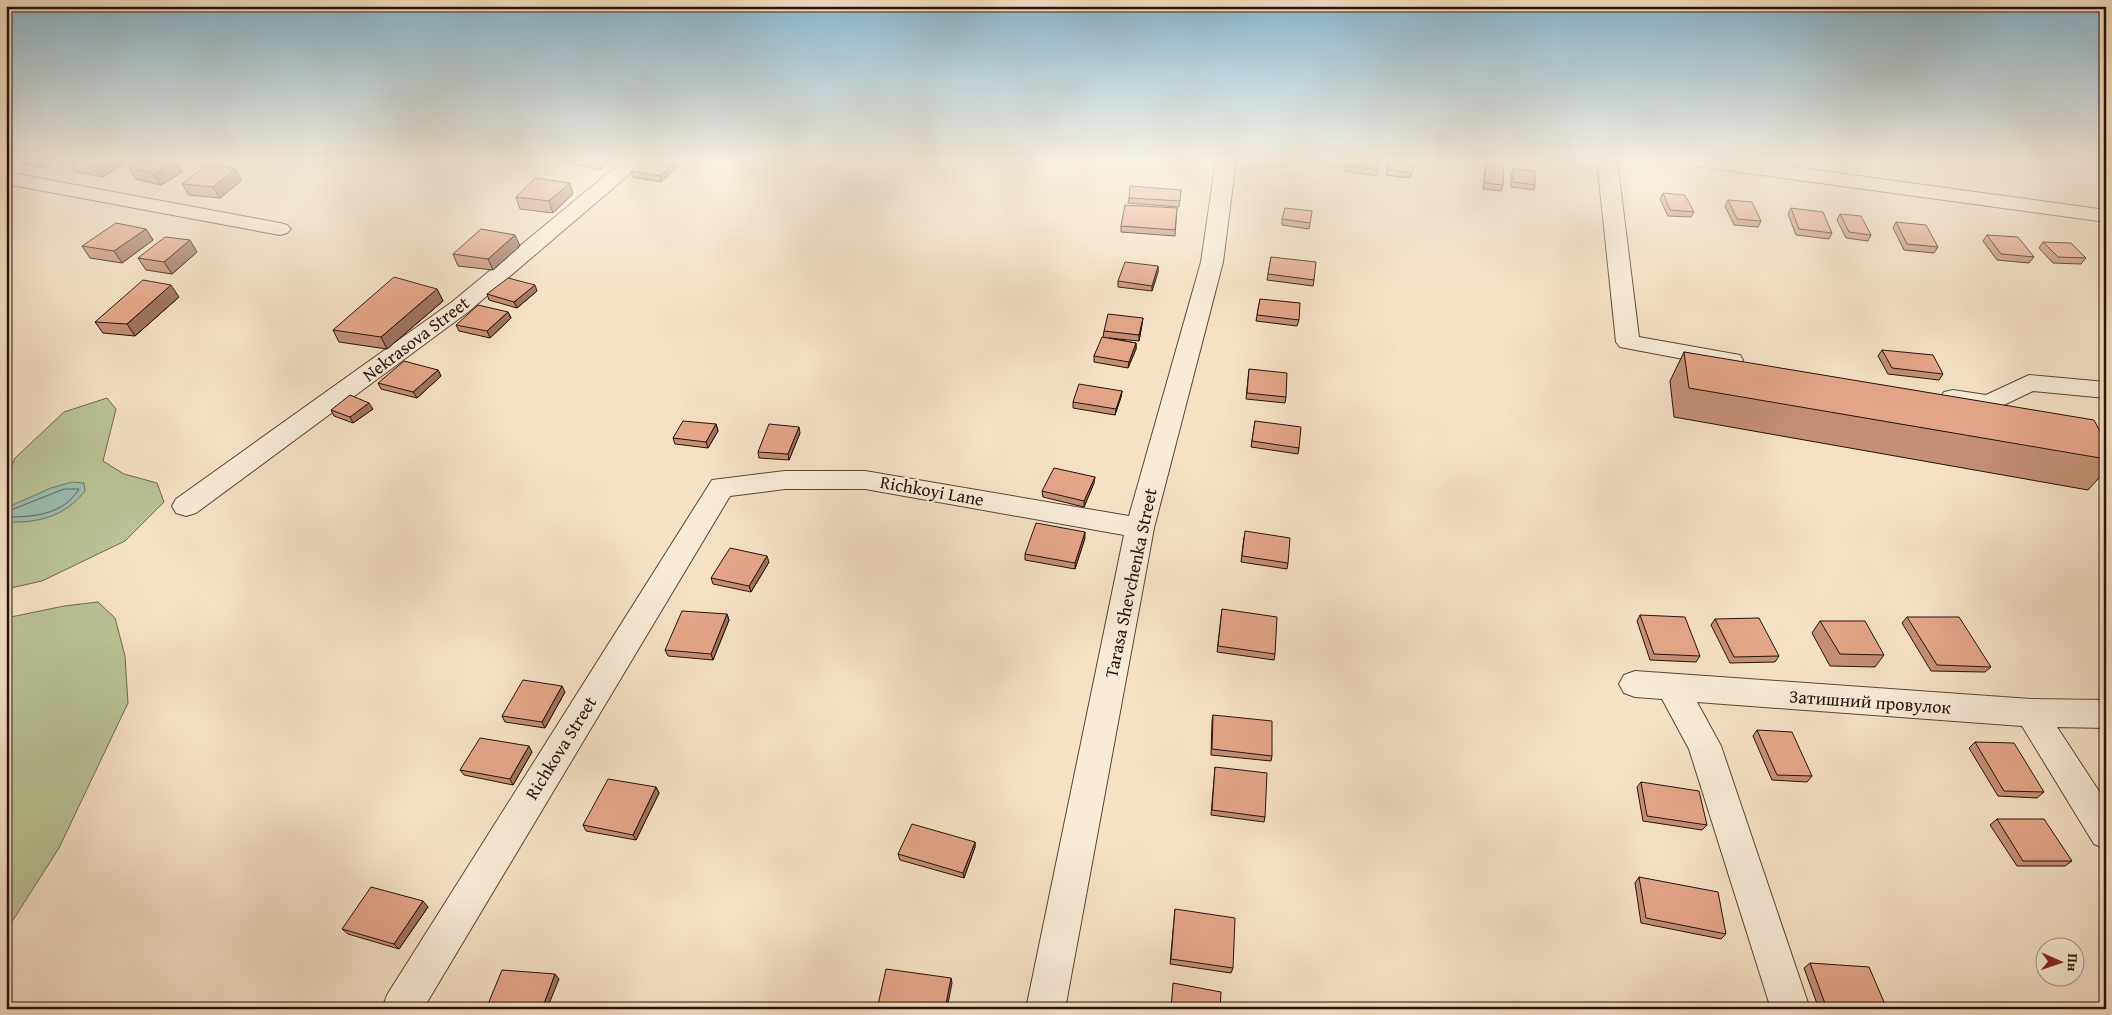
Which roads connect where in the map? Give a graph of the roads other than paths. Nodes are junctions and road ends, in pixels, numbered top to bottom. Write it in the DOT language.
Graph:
graph roads {
  1 [pos="164,207"];
  2 [pos="579,207"];
  3 [pos="1219,207"];
  4 [pos="1612,207"];
  5 [pos="2043,207"];
  6 [pos="2106,216"];
  7 [pos="280,229"];
  8 [pos="1755,364"];
  9 [pos="2106,390"];
  10 [pos="1930,394"];
  11 [pos="722,487"];
  12 [pos="186,506"];
  13 [pos="1140,528"];
  14 [pos="1635,684"];
  15 [pos="1672,688"];
  16 [pos="2031,713"];
  17 [pos="2106,714"];
  18 [pos="2106,834"];
  19 [pos="400,1009"];
  20 [pos="1045,1009"];
  21 [pos="1791,1009"];
  1 -- 7 [label="street"];
  2 -- 12 [label="street, Nekrasova Street"];
  3 -- 13 [label="street, Tarasa Shevchenka Street"];
  4 -- 8 [label="street"];
  5 -- 6 [label="street"];
  9 -- 10 [label="street"];
  11 -- 13 [label="street, Richkoyi Lane"];
  11 -- 19 [label="street, Richkova Street"];
  13 -- 20 [label="street, Tarasa Shevchenka Street"];
  14 -- 15 [label="street, Затишний провулок"];
  15 -- 16 [label="street, Затишний провулок"];
  15 -- 21 [label="street"];
  16 -- 17 [label="street, Затишний провулок"];
  16 -- 18 [label="street"];
}
